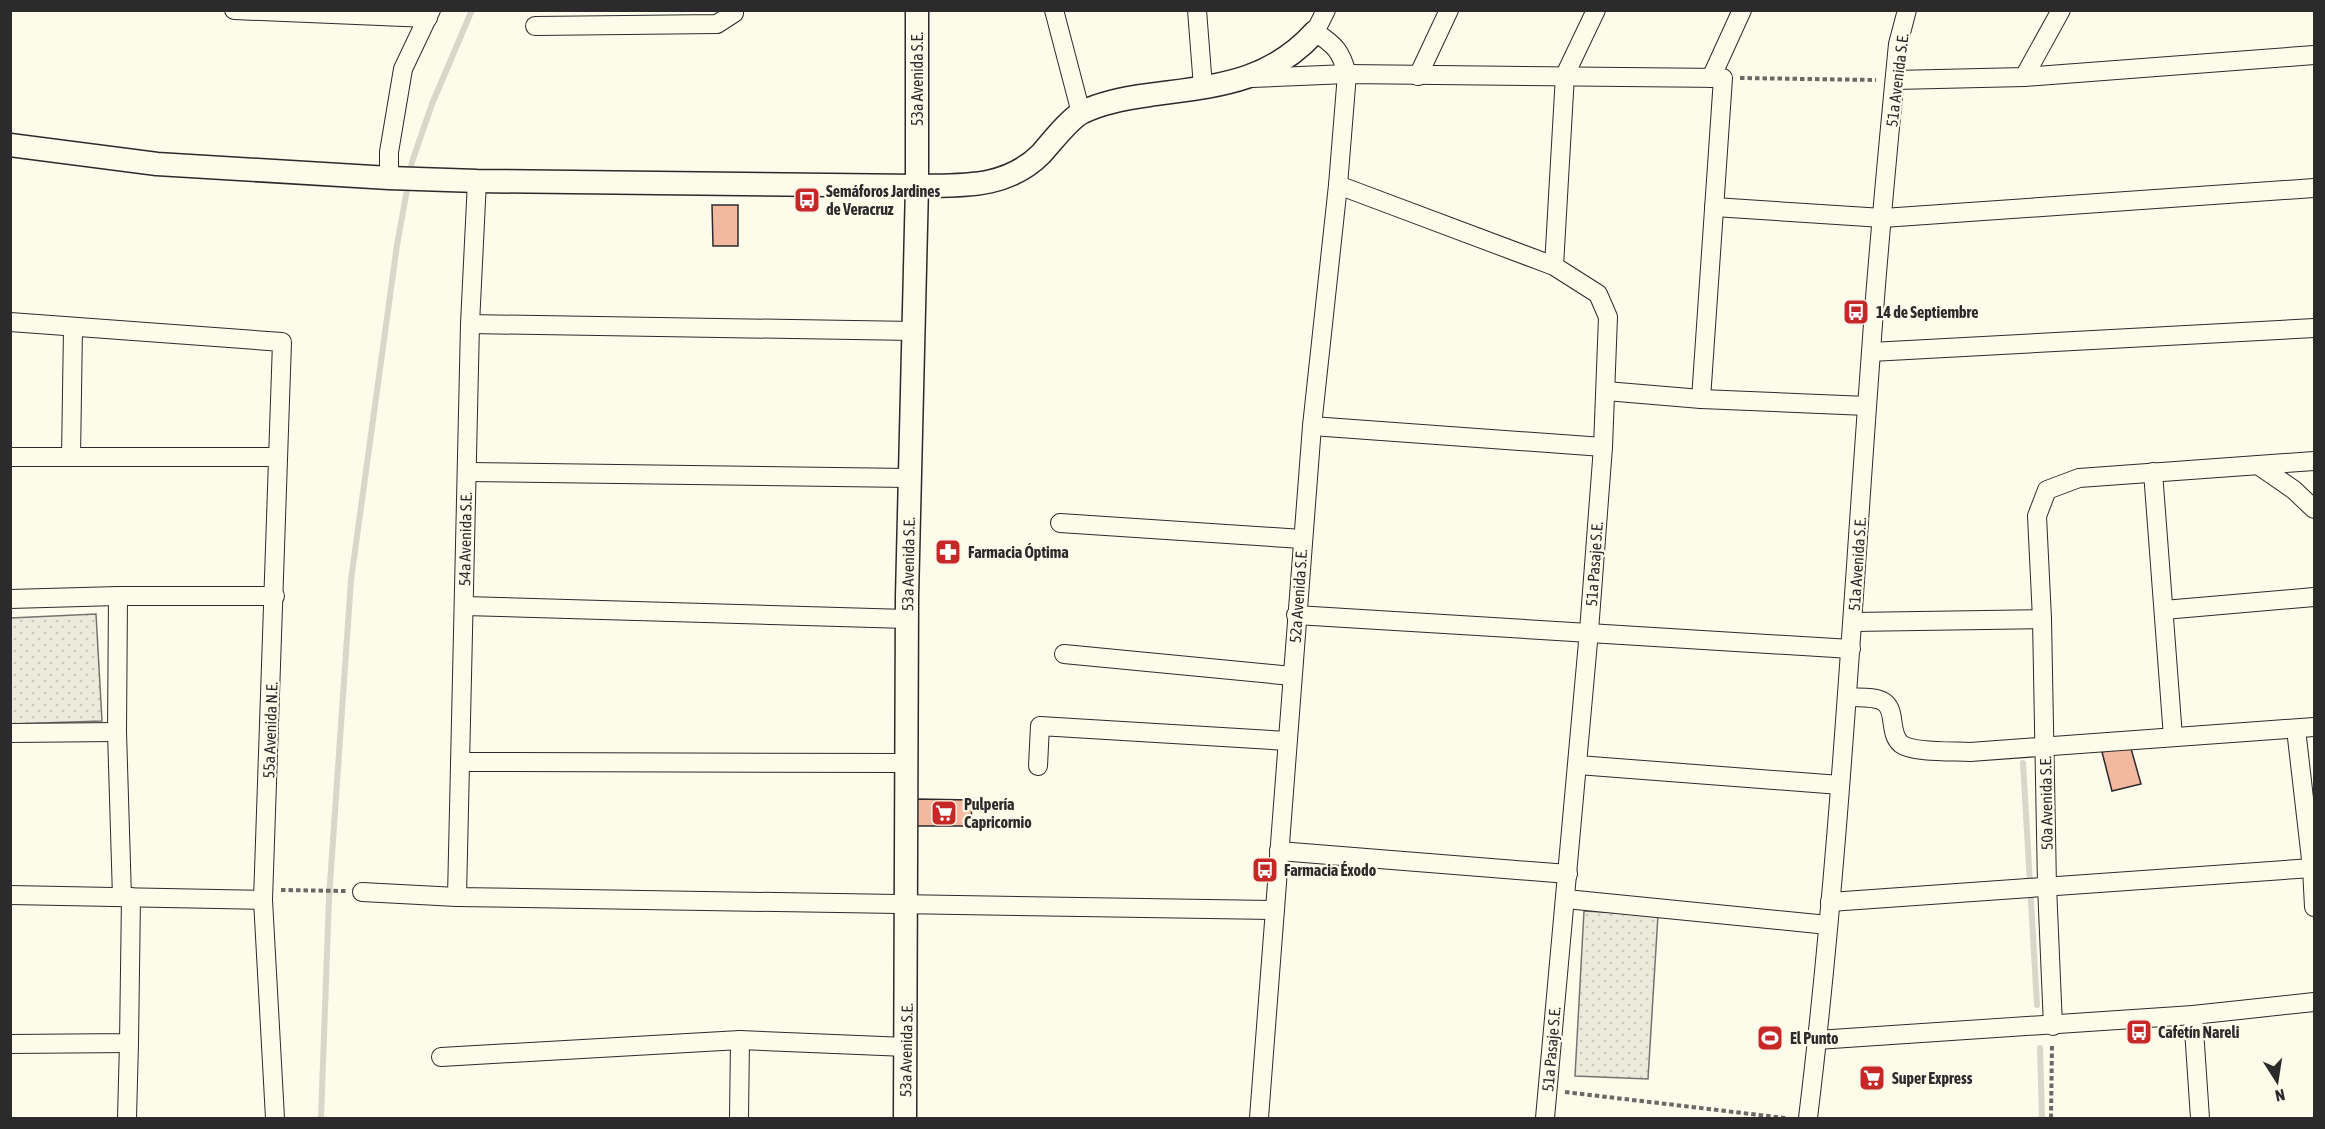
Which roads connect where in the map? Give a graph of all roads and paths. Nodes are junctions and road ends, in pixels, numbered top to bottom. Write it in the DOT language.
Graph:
graph roads {
  1 [pos="234,10"];
  2 [pos="734,10"];
  3 [pos="917,10"];
  4 [pos="1054,10"];
  5 [pos="1197,10"];
  6 [pos="1326,10"];
  7 [pos="1449,10"];
  8 [pos="1596,10"];
  9 [pos="1742,10"];
  10 [pos="1907,10"];
  11 [pos="2061,10"];
  12 [pos="429,14"];
  13 [pos="592,18"];
  14 [pos="535,26"];
  15 [pos="1315,32"];
  16 [pos="2314,55"];
  17 [pos="1347,74"];
  18 [pos="1564,75"];
  19 [pos="1418,76"];
  20 [pos="2024,77"];
  21 [pos="1248,78"];
  22 [pos="1717,78"];
  23 [pos="1895,80"];
  24 [pos="1203,87"];
  25 [pos="1081,113"];
  26 [pos="10,145"];
  27 [pos="402,178"];
  28 [pos="477,181"];
  29 [pos="1338,184"];
  30 [pos="917,186"];
  31 [pos="2314,188"];
  32 [pos="1714,207"];
  33 [pos="1883,218"];
  34 [pos="1554,266"];
  35 [pos="10,322"];
  36 [pos="470,324"];
  37 [pos="73,328"];
  38 [pos="2314,328"];
  39 [pos="914,331"];
  40 [pos="1871,352"];
  41 [pos="1606,391"];
  42 [pos="1701,399"];
  43 [pos="1867,406"];
  44 [pos="1311,426"];
  45 [pos="1603,447"];
  46 [pos="10,457"];
  47 [pos="71,457"];
  48 [pos="277,457"];
  49 [pos="2314,461"];
  50 [pos="2258,465"];
  51 [pos="467,472"];
  52 [pos="2153,472"];
  53 [pos="909,478"];
  54 [pos="2314,509"];
  55 [pos="1060,523"];
  56 [pos="1302,539"];
  57 [pos="118,596"];
  58 [pos="275,596"];
  59 [pos="2314,597"];
  60 [pos="10,599"];
  61 [pos="464,606"];
  62 [pos="2164,610"];
  63 [pos="1296,615"];
  64 [pos="907,619"];
  65 [pos="2042,619"];
  66 [pos="1853,622"];
  67 [pos="1589,631"];
  68 [pos="1851,649"];
  69 [pos="1064,654"];
  70 [pos="1292,676"];
  71 [pos="1847,697"];
  72 [pos="2314,728"];
  73 [pos="2296,729"];
  74 [pos="117,732"];
  75 [pos="10,733"];
  76 [pos="2173,737"];
  77 [pos="1287,741"];
  78 [pos="2045,746"];
  79 [pos="460,762"];
  80 [pos="907,763"];
  81 [pos="1578,765"];
  82 [pos="1038,766"];
  83 [pos="1840,785"];
  84 [pos="1279,851"];
  85 [pos="2312,868"];
  86 [pos="1568,874"];
  87 [pos="2044,887"];
  88 [pos="353,891"];
  89 [pos="10,895"];
  90 [pos="264,895"];
  91 [pos="127,897"];
  92 [pos="457,897"];
  93 [pos="1566,899"];
  94 [pos="1830,902"];
  95 [pos="906,904"];
  96 [pos="2314,908"];
  97 [pos="1275,910"];
  98 [pos="1828,925"];
  99 [pos="2314,1002"];
  100 [pos="2193,1015"];
  101 [pos="2053,1026"];
  102 [pos="740,1040"];
  103 [pos="1817,1040"];
  104 [pos="129,1043"];
  105 [pos="10,1044"];
  106 [pos="906,1047"];
  107 [pos="441,1057"];
  108 [pos="1547,1090"];
  109 [pos="127,1119"];
  110 [pos="274,1119"];
  111 [pos="739,1119"];
  112 [pos="905,1119"];
  113 [pos="1259,1119"];
  114 [pos="1545,1119"];
  115 [pos="1785,1119"];
  116 [pos="1808,1119"];
  117 [pos="2051,1119"];
  118 [pos="2200,1119"];
  1 -- 12 [label="street"];
  2 -- 13 [label="street"];
  3 -- 30 [label="street, 53a Avenida S.E."];
  4 -- 25 [label="street"];
  5 -- 24 [label="street"];
  6 -- 15 [label="street"];
  7 -- 19 [label="street"];
  8 -- 18 [label="street"];
  9 -- 22 [label="street"];
  10 -- 23 [label="street, 51a Avenida S.E."];
  11 -- 20 [label="street"];
  12 -- 27 [label="street"];
  13 -- 14 [label="street"];
  15 -- 17 [label="street"];
  15 -- 21 [label="street"];
  16 -- 20 [label="street"];
  17 -- 19 [label="street"];
  17 -- 21 [label="street"];
  17 -- 29 [label="street, 52a Avenida S.E."];
  18 -- 19 [label="street"];
  18 -- 22 [label="street"];
  18 -- 34 [label="street"];
  20 -- 23 [label="street"];
  21 -- 24 [label="street"];
  22 -- 23 [label="path"];
  22 -- 32 [label="street"];
  23 -- 33 [label="street, 51a Avenida S.E."];
  24 -- 25 [label="street"];
  25 -- 30 [label="street"];
  26 -- 27 [label="street"];
  27 -- 28 [label="street"];
  28 -- 30 [label="street"];
  28 -- 36 [label="street, 54a Avenida S.E."];
  29 -- 34 [label="street, 51a Pasaje S.E."];
  29 -- 44 [label="street, 52a Avenida S.E."];
  30 -- 39 [label="street, 53a Avenida S.E."];
  31 -- 33 [label="street"];
  32 -- 33 [label="street"];
  32 -- 42 [label="street"];
  33 -- 40 [label="street, 51a Avenida S.E."];
  34 -- 41 [label="street, 51a Pasaje S.E."];
  35 -- 37 [label="street"];
  36 -- 39 [label="street"];
  36 -- 51 [label="street, 54a Avenida S.E."];
  37 -- 47 [label="street"];
  37 -- 48 [label="street, 55a Avenida N.E."];
  38 -- 40 [label="street"];
  39 -- 53 [label="street, 53a Avenida S.E."];
  40 -- 43 [label="street, 51a Avenida S.E."];
  41 -- 42 [label="street"];
  41 -- 45 [label="street, 51a Pasaje S.E."];
  42 -- 43 [label="street"];
  43 -- 66 [label="street, 51a Avenida S.E."];
  44 -- 45 [label="street"];
  44 -- 56 [label="street, 52a Avenida S.E."];
  45 -- 67 [label="street, 51a Pasaje S.E."];
  46 -- 47 [label="street"];
  47 -- 48 [label="street"];
  48 -- 58 [label="street, 55a Avenida N.E."];
  49 -- 50 [label="street"];
  50 -- 52 [label="street"];
  50 -- 54 [label="street"];
  51 -- 53 [label="street"];
  51 -- 61 [label="street, 54a Avenida S.E."];
  52 -- 62 [label="street"];
  52 -- 65 [label="street, 50a Avenida S.E."];
  53 -- 64 [label="street, 53a Avenida S.E."];
  55 -- 56 [label="street"];
  56 -- 63 [label="street, 52a Avenida S.E."];
  57 -- 58 [label="street"];
  57 -- 60 [label="street"];
  57 -- 74 [label="street"];
  58 -- 90 [label="street, 55a Avenida N.E."];
  59 -- 62 [label="street"];
  61 -- 64 [label="street"];
  61 -- 79 [label="street, 54a Avenida S.E."];
  62 -- 76 [label="street"];
  63 -- 67 [label="street"];
  63 -- 70 [label="street, 52a Avenida S.E."];
  64 -- 80 [label="street, 53a Avenida S.E."];
  65 -- 66 [label="street"];
  65 -- 78 [label="street, 50a Avenida S.E."];
  66 -- 68 [label="street, 51a Avenida S.E."];
  67 -- 68 [label="street"];
  67 -- 81 [label="street, 51a Pasaje S.E."];
  68 -- 71 [label="street, 51a Avenida S.E."];
  69 -- 70 [label="street"];
  70 -- 77 [label="street, 52a Avenida S.E."];
  71 -- 78 [label="street"];
  71 -- 83 [label="street, 51a Avenida S.E."];
  72 -- 73 [label="street"];
  73 -- 76 [label="street"];
  73 -- 85 [label="street"];
  74 -- 75 [label="street"];
  74 -- 91 [label="street"];
  76 -- 78 [label="street"];
  77 -- 82 [label="street"];
  77 -- 84 [label="street, 52a Avenida S.E."];
  78 -- 87 [label="street, 50a Avenida S.E."];
  79 -- 80 [label="street"];
  79 -- 92 [label="street, 54a Avenida S.E."];
  80 -- 95 [label="street, 53a Avenida S.E."];
  81 -- 83 [label="street"];
  81 -- 86 [label="street, 51a Pasaje S.E."];
  83 -- 94 [label="street, 51a Avenida S.E."];
  84 -- 86 [label="street"];
  84 -- 97 [label="street, 52a Avenida S.E."];
  85 -- 87 [label="street"];
  85 -- 96 [label="street"];
  86 -- 93 [label="street, 51a Pasaje S.E."];
  87 -- 94 [label="street"];
  87 -- 101 [label="street, 50a Avenida S.E."];
  88 -- 90 [label="path"];
  88 -- 92 [label="street"];
  89 -- 91 [label="street"];
  90 -- 91 [label="street"];
  90 -- 110 [label="street, 55a Avenida N.E."];
  91 -- 104 [label="street"];
  92 -- 95 [label="street"];
  93 -- 98 [label="street"];
  93 -- 108 [label="street, 51a Pasaje S.E."];
  94 -- 98 [label="street, 51a Avenida S.E."];
  95 -- 97 [label="street"];
  95 -- 106 [label="street, 53a Avenida S.E."];
  97 -- 113 [label="street, 52a Avenida S.E."];
  98 -- 103 [label="street, 51a Avenida S.E."];
  99 -- 100 [label="street"];
  100 -- 101 [label="street"];
  100 -- 118 [label="street"];
  101 -- 103 [label="street"];
  101 -- 117 [label="path"];
  102 -- 106 [label="street"];
  102 -- 107 [label="street"];
  102 -- 111 [label="street"];
  103 -- 116 [label="street, 51a Avenida S.E."];
  104 -- 105 [label="street"];
  104 -- 109 [label="street"];
  106 -- 112 [label="street, 53a Avenida S.E."];
  108 -- 114 [label="street, 51a Pasaje S.E."];
  108 -- 115 [label="path"];
}
